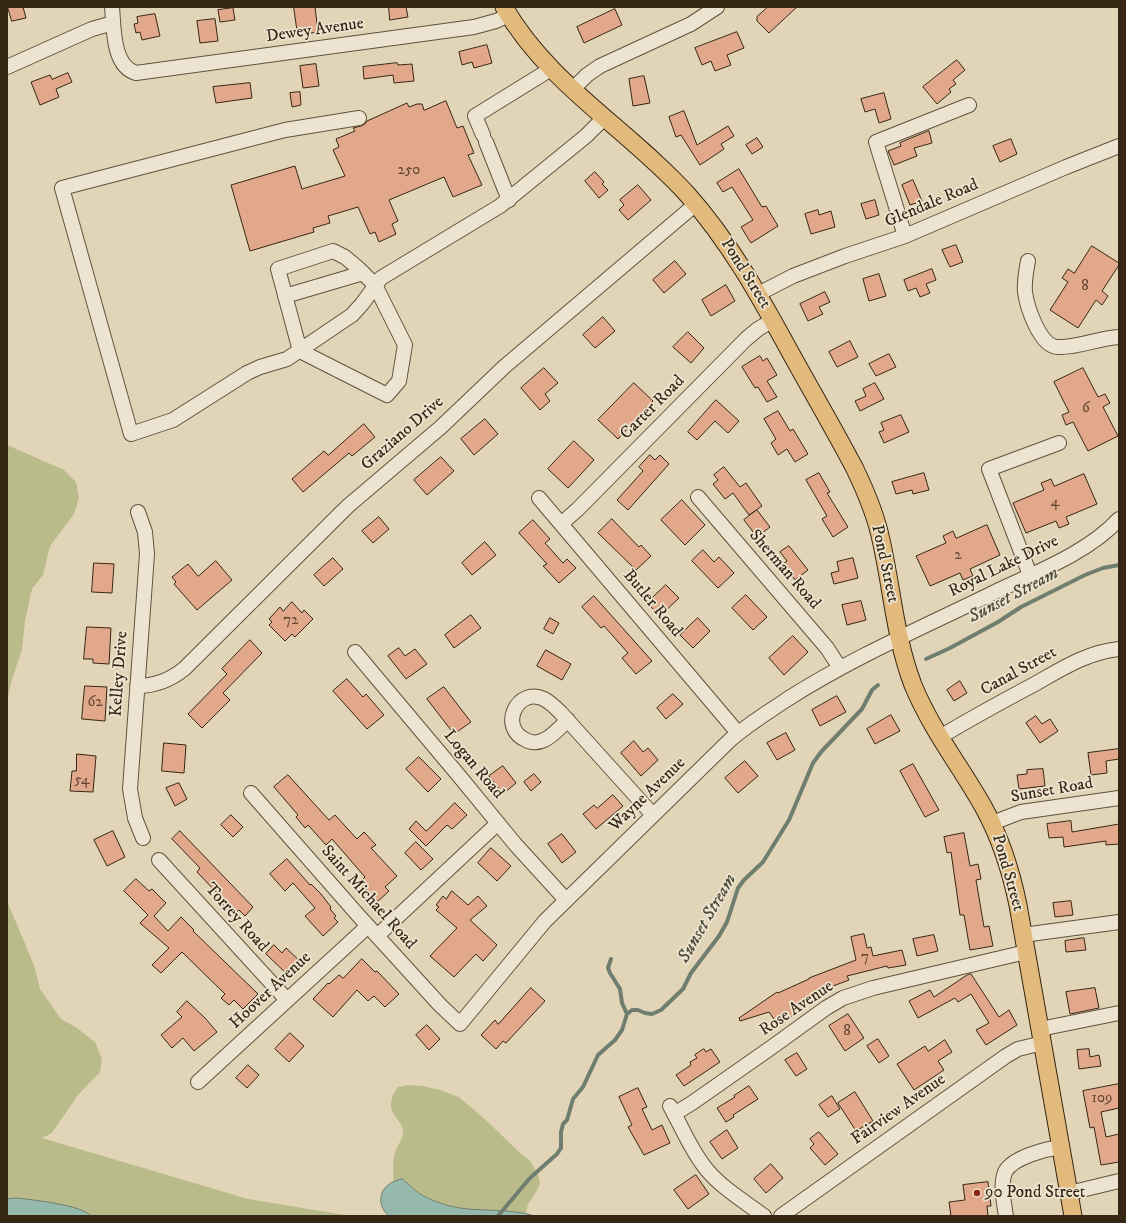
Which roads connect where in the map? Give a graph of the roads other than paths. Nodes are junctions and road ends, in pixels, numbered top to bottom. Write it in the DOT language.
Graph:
graph roads {
  1 [pos="112,7"];
  2 [pos="717,7"];
  3 [pos="506,11"];
  4 [pos="113,23"];
  5 [pos="7,67"];
  6 [pos="551,69"];
  7 [pos="572,90"];
  8 [pos="969,105"];
  9 [pos="359,118"];
  10 [pos="604,118"];
  11 [pos="1119,146"];
  12 [pos="509,200"];
  13 [pos="696,204"];
  14 [pos="905,236"];
  15 [pos="1028,261"];
  16 [pos="364,273"];
  17 [pos="375,285"];
  18 [pos="758,294"];
  19 [pos="285,296"];
  20 [pos="773,320"];
  21 [pos="1119,337"];
  22 [pos="300,351"];
  23 [pos="1059,443"];
  24 [pos="698,497"];
  25 [pos="539,498"];
  26 [pos="138,512"];
  27 [pos="1119,519"];
  28 [pos="561,524"];
  29 [pos="1030,575"];
  30 [pos="899,639"];
  31 [pos="1119,648"];
  32 [pos="354,652"];
  33 [pos="840,668"];
  34 [pos="137,686"];
  35 [pos="568,720"];
  36 [pos="738,733"];
  37 [pos="940,737"];
  38 [pos="251,793"];
  39 [pos="1119,798"];
  40 [pos="653,815"];
  41 [pos="498,823"];
  42 [pos="992,823"];
  43 [pos="143,838"];
  44 [pos="159,860"];
  45 [pos="566,900"];
  46 [pos="1119,922"];
  47 [pos="372,931"];
  48 [pos="1024,935"];
  49 [pos="1026,952"];
  50 [pos="287,1000"];
  51 [pos="1119,1013"];
  52 [pos="460,1024"];
  53 [pos="1042,1036"];
  54 [pos="198,1082"];
  55 [pos="1061,1147"];
  56 [pos="1119,1181"];
  57 [pos="1069,1193"];
  58 [pos="764,1216"];
  59 [pos="781,1216"];
  60 [pos="1006,1216"];
  61 [pos="1073,1216"];
  1 -- 4 [label="street"];
  2 -- 7 [label="street"];
  3 -- 4 [label="street, Dewey Avenue"];
  3 -- 6 [label="main road, Pond Street"];
  4 -- 5 [label="street"];
  6 -- 7 [label="main road, Pond Street"];
  6 -- 12 [label="street"];
  7 -- 10 [label="main road, Pond Street"];
  8 -- 14 [label="street"];
  9 -- 22 [label="street"];
  10 -- 12 [label="street"];
  10 -- 13 [label="main road, Pond Street"];
  11 -- 14 [label="street, Glendale Road"];
  12 -- 17 [label="street"];
  13 -- 18 [label="main road, Pond Street"];
  13 -- 34 [label="street, Graziano Drive"];
  14 -- 18 [label="street, Glendale Road"];
  15 -- 21 [label="street"];
  16 -- 17 [label="street"];
  16 -- 19 [label="street"];
  16 -- 19 [label="street"];
  17 -- 22 [label="street"];
  17 -- 22 [label="street"];
  18 -- 20 [label="main road, Pond Street"];
  19 -- 22 [label="street"];
  20 -- 28 [label="street, Carter Road"];
  20 -- 30 [label="main road, Pond Street"];
  23 -- 29 [label="street"];
  24 -- 33 [label="street, Sherman Road"];
  25 -- 28 [label="street, Butler Road"];
  26 -- 34 [label="street, Kelley Drive"];
  27 -- 29 [label="street, Royal Lake Drive"];
  28 -- 36 [label="street, Butler Road"];
  29 -- 30 [label="street, Royal Lake Drive"];
  30 -- 33 [label="street, Wayne Avenue"];
  30 -- 37 [label="main road, Pond Street"];
  31 -- 37 [label="street, Canal Street"];
  32 -- 41 [label="street, Logan Road"];
  33 -- 36 [label="street, Wayne Avenue"];
  34 -- 43 [label="street, Kelley Drive"];
  35 -- 40 [label="street"];
  36 -- 40 [label="street, Wayne Avenue"];
  37 -- 42 [label="main road, Pond Street"];
  38 -- 47 [label="street, Saint Michael Road"];
  39 -- 42 [label="street, Sunset Road"];
  40 -- 45 [label="street, Wayne Avenue"];
  41 -- 45 [label="street, Logan Road"];
  41 -- 47 [label="street, Hoover Avenue"];
  42 -- 48 [label="main road, Pond Street"];
  44 -- 50 [label="street, Torrey Road"];
  45 -- 52 [label="street, Wayne Avenue"];
  46 -- 48 [label="street"];
  47 -- 50 [label="street, Hoover Avenue"];
  47 -- 52 [label="street, Saint Michael Road"];
  48 -- 49 [label="main road, Pond Street"];
  49 -- 53 [label="main road, Pond Street"];
  49 -- 58 [label="street, Rose Avenue"];
  50 -- 54 [label="street, Hoover Avenue"];
  51 -- 53 [label="street, Fairview Avenue"];
  53 -- 55 [label="main road, Pond Street"];
  53 -- 59 [label="street, Fairview Avenue"];
  55 -- 57 [label="main road, Pond Street"];
  55 -- 60 [label="street"];
  56 -- 57 [label="street"];
  57 -- 61 [label="main road, Pond Street"];
}
